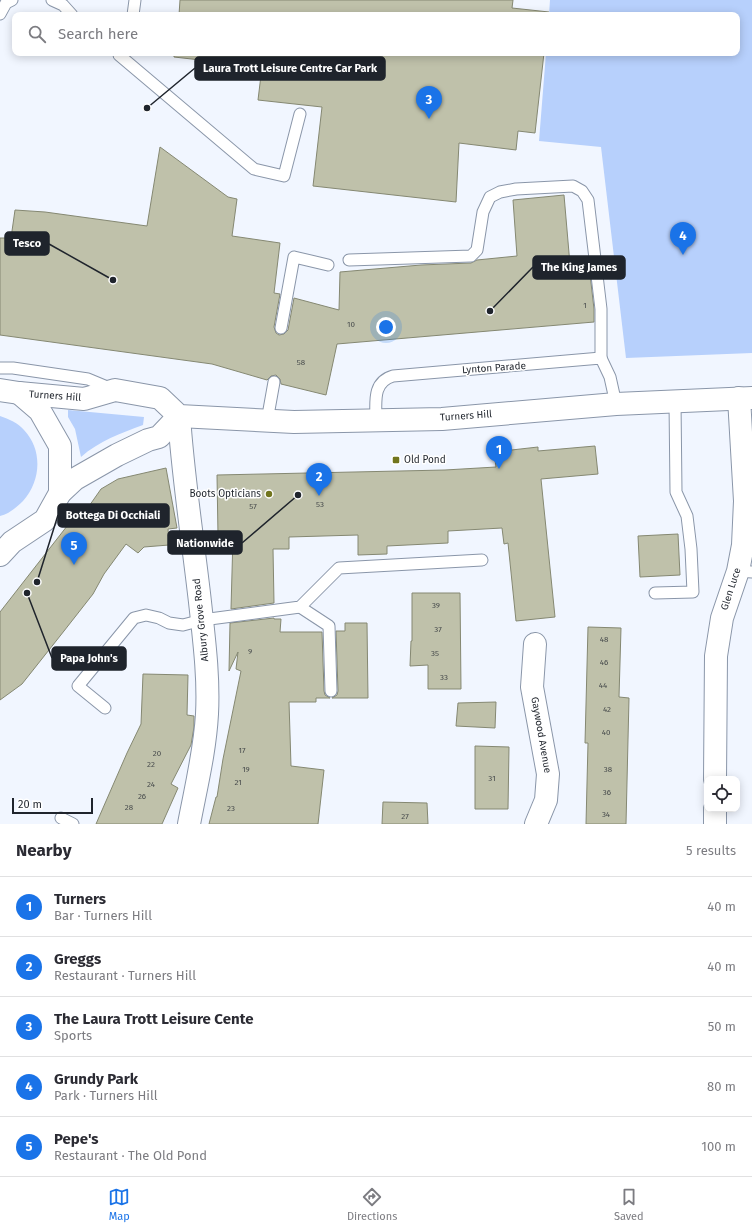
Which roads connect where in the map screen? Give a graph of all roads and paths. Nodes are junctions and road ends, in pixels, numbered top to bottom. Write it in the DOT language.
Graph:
graph roads {
  1 [pos="12,0"];
  2 [pos="52,0"];
  3 [pos="135,0"];
  4 [pos="64,3"];
  5 [pos="70,12"];
  6 [pos="133,12"];
  7 [pos="0,14"];
  8 [pos="120,56"];
  9 [pos="300,114"];
  10 [pos="349,260"];
  11 [pos="328,265"];
  12 [pos="281,328"];
  13 [pos="601,358"];
  14 [pos="0,368"];
  15 [pos="274,382"];
  16 [pos="115,390"];
  17 [pos="9,392"];
  18 [pos="746,398"];
  19 [pos="675,402"];
  20 [pos="616,404"];
  21 [pos="179,416"];
  22 [pos="376,420"];
  23 [pos="267,421"];
  24 [pos="60,493"];
  25 [pos="4,546"];
  26 [pos="482,560"];
  27 [pos="745,571"];
  28 [pos="655,593"];
  29 [pos="300,607"];
  30 [pos="202,620"];
  31 [pos="535,644"];
  32 [pos="332,691"];
  33 [pos="106,708"];
  34 [pos="715,776"];
  35 [pos="715,812"];
  36 [pos="61,818"];
  37 [pos="73,824"];
  38 [pos="188,824"];
  39 [pos="536,824"];
  40 [pos="715,824"];
  1 -- 7 [label="lane"];
  2 -- 4 [label="lane"];
  3 -- 6 [label="lane"];
  4 -- 5 [label="lane"];
  8 -- 9 [label="lane"];
  10 -- 13 [label="lane"];
  11 -- 12 [label="lane"];
  13 -- 20 [label="lane"];
  13 -- 22 [label="lane, Lynton Parade"];
  14 -- 16 [label="lane"];
  15 -- 23 [label="lane"];
  16 -- 17 [label="main road, Turners Hill"];
  16 -- 21 [label="main road, Turners Hill"];
  17 -- 24 [label="main road"];
  18 -- 19 [label="main road, Turners Hill"];
  18 -- 27 [label="main road, Glen Luce"];
  19 -- 20 [label="main road, Turners Hill"];
  19 -- 28 [label="lane"];
  20 -- 22 [label="main road, Turners Hill"];
  21 -- 23 [label="main road, Turners Hill"];
  21 -- 24 [label="main road"];
  21 -- 30 [label="main road, Albury Grove Road"];
  22 -- 23 [label="main road, Turners Hill"];
  24 -- 25 [label="main road"];
  26 -- 29 [label="lane"];
  27 -- 34 [label="main road, Glen Luce"];
  29 -- 30 [label="lane"];
  29 -- 32 [label="lane"];
  30 -- 33 [label="lane"];
  30 -- 38 [label="main road, Albury Grove Road"];
  31 -- 39 [label="main road, Gaywood Avenue"];
  35 -- 40 [label="main road"];
  36 -- 37 [label="lane"];
}
